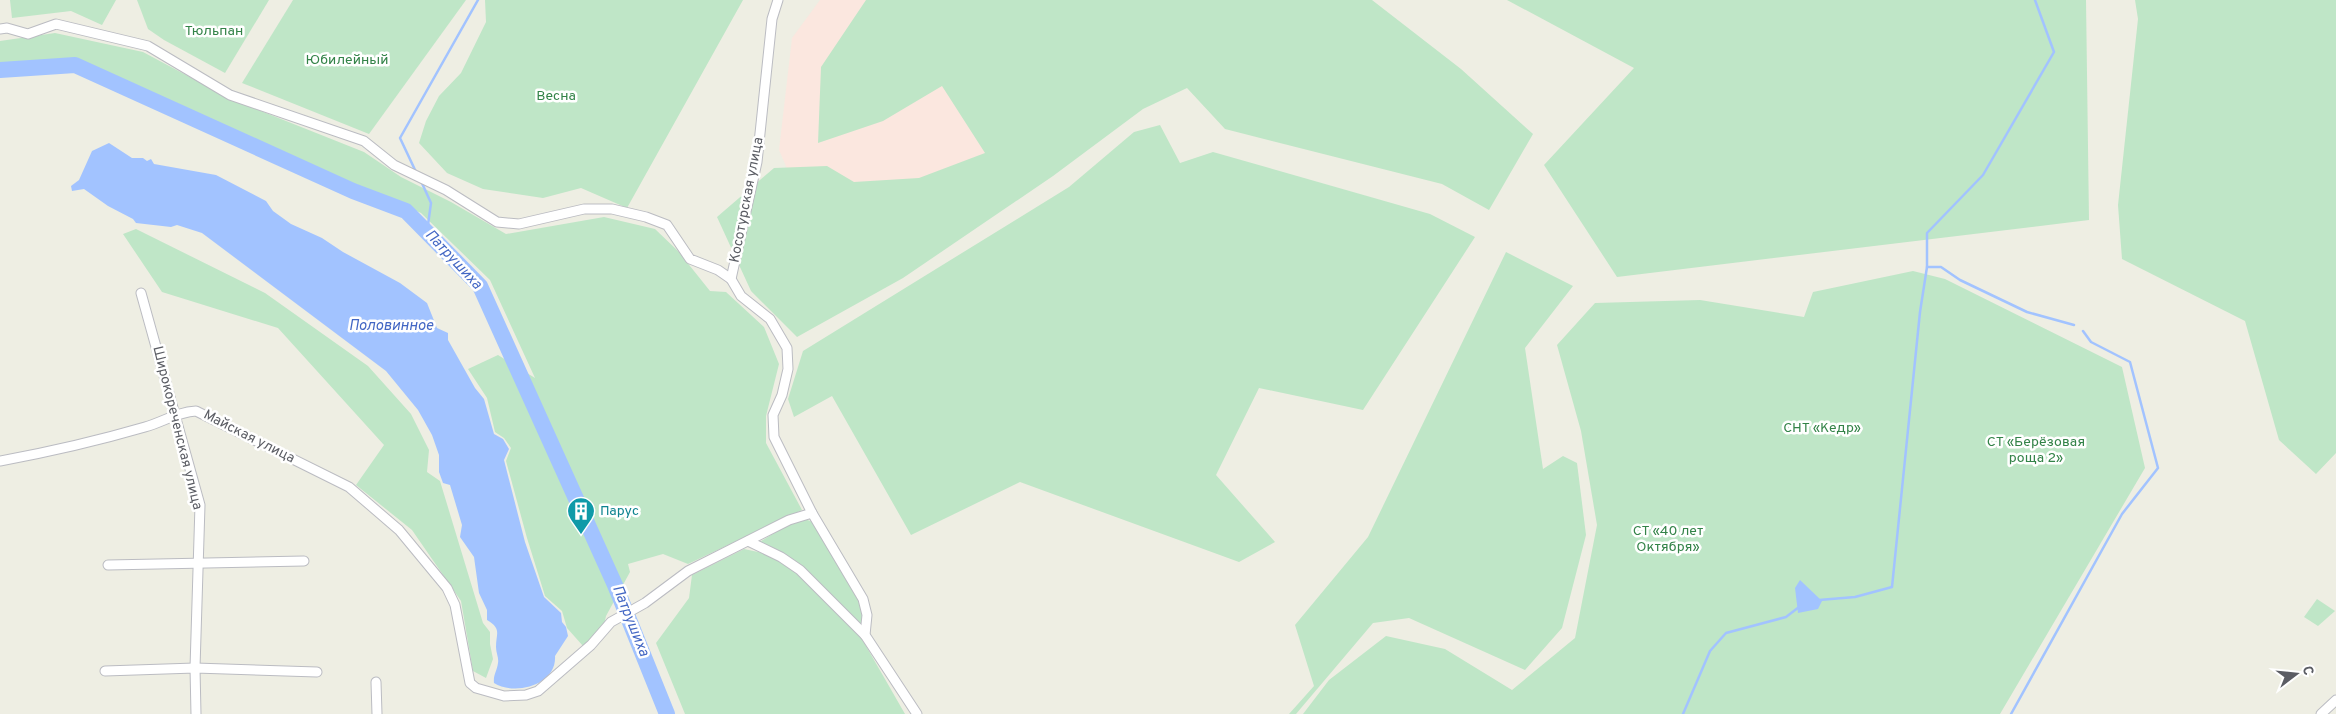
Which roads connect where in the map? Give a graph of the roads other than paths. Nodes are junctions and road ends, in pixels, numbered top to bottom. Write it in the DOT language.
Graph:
graph roads {
  1 [pos="778,0"];
  2 [pos="0,29"];
  3 [pos="731,280"];
  4 [pos="141,293"];
  5 [pos="176,414"];
  6 [pos="0,462"];
  7 [pos="812,513"];
  8 [pos="748,541"];
  9 [pos="304,561"];
  10 [pos="200,563"];
  11 [pos="108,565"];
  12 [pos="865,635"];
  13 [pos="195,668"];
  14 [pos="105,671"];
  15 [pos="317,672"];
  16 [pos="376,682"];
  17 [pos="2336,700"];
  18 [pos="196,714"];
  19 [pos="377,714"];
  20 [pos="917,714"];
  21 [pos="2320,714"];
  1 -- 3 [label="street, Косотурская улица"];
  2 -- 3 [label="street"];
  3 -- 7 [label="street, Косотурская улица"];
  4 -- 5 [label="street, Широкореченская улица"];
  5 -- 6 [label="street, Майская улица"];
  5 -- 8 [label="street, Майская улица"];
  5 -- 10 [label="street, Широкореченская улица"];
  7 -- 8 [label="street"];
  7 -- 12 [label="street"];
  8 -- 12 [label="street"];
  9 -- 10 [label="street"];
  10 -- 11 [label="street"];
  10 -- 13 [label="street, Широкореченская улица"];
  12 -- 20 [label="street"];
  13 -- 14 [label="street"];
  13 -- 15 [label="street"];
  13 -- 18 [label="street, Широкореченская улица"];
  16 -- 19 [label="street"];
  17 -- 21 [label="street"];
}
